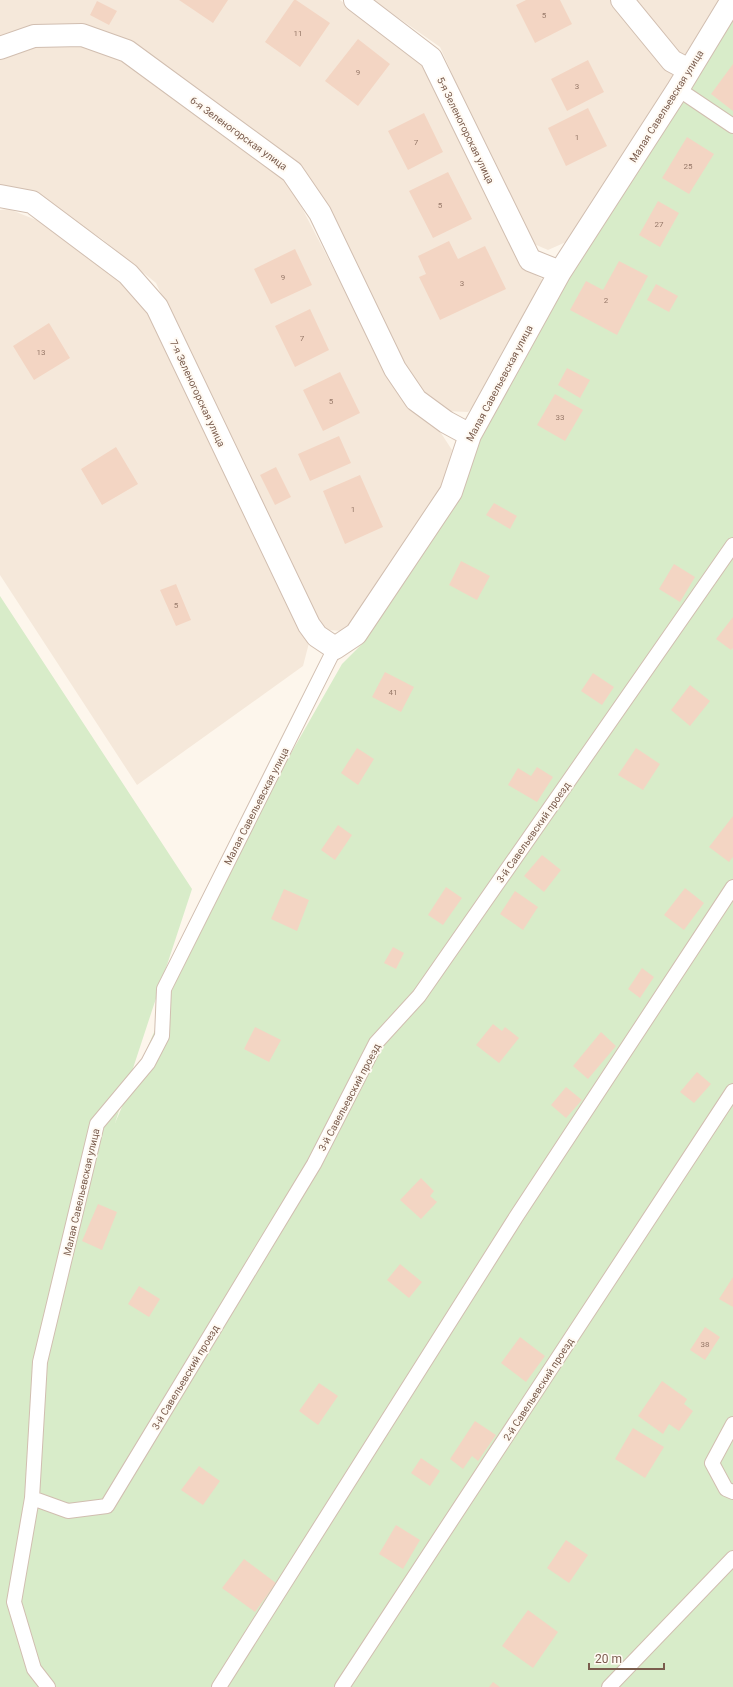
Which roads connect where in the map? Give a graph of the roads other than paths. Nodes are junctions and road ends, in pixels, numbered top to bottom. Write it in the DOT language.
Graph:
graph roads {
  1 [pos="355,0"];
  2 [pos="622,0"];
  3 [pos="732,0"];
  4 [pos="0,48"];
  5 [pos="689,70"];
  6 [pos="678,89"];
  7 [pos="733,126"];
  8 [pos="0,196"];
  9 [pos="560,272"];
  10 [pos="470,435"];
  11 [pos="733,545"];
  12 [pos="335,648"];
  13 [pos="733,887"];
  14 [pos="733,1091"];
  15 [pos="733,1424"];
  16 [pos="733,1492"];
  17 [pos="32,1498"];
  18 [pos="733,1558"];
  19 [pos="48,1687"];
  20 [pos="220,1687"];
  21 [pos="342,1687"];
  22 [pos="609,1687"];
  1 -- 9 [label="street, 5-я Зеленогорская улица"];
  2 -- 5 [label="street"];
  3 -- 5 [label="street, Малая Савельевская улица"];
  4 -- 10 [label="street, 6-я Зеленогорская улица"];
  5 -- 6 [label="street, Малая Савельевская улица"];
  6 -- 7 [label="lane"];
  6 -- 9 [label="street, Малая Савельевская улица"];
  8 -- 12 [label="street, 7-я Зеленогорская улица"];
  9 -- 10 [label="street, Малая Савельевская улица"];
  10 -- 12 [label="street, Малая Савельевская улица"];
  11 -- 17 [label="lane, 3-й Савельевский проезд"];
  12 -- 17 [label="lane, Малая Савельевская улица"];
  13 -- 20 [label="lane"];
  14 -- 21 [label="lane, 2-й Савельевский проезд"];
  15 -- 16 [label="lane"];
  17 -- 19 [label="lane, Малая Савельевская улица"];
  18 -- 22 [label="lane"];
}
